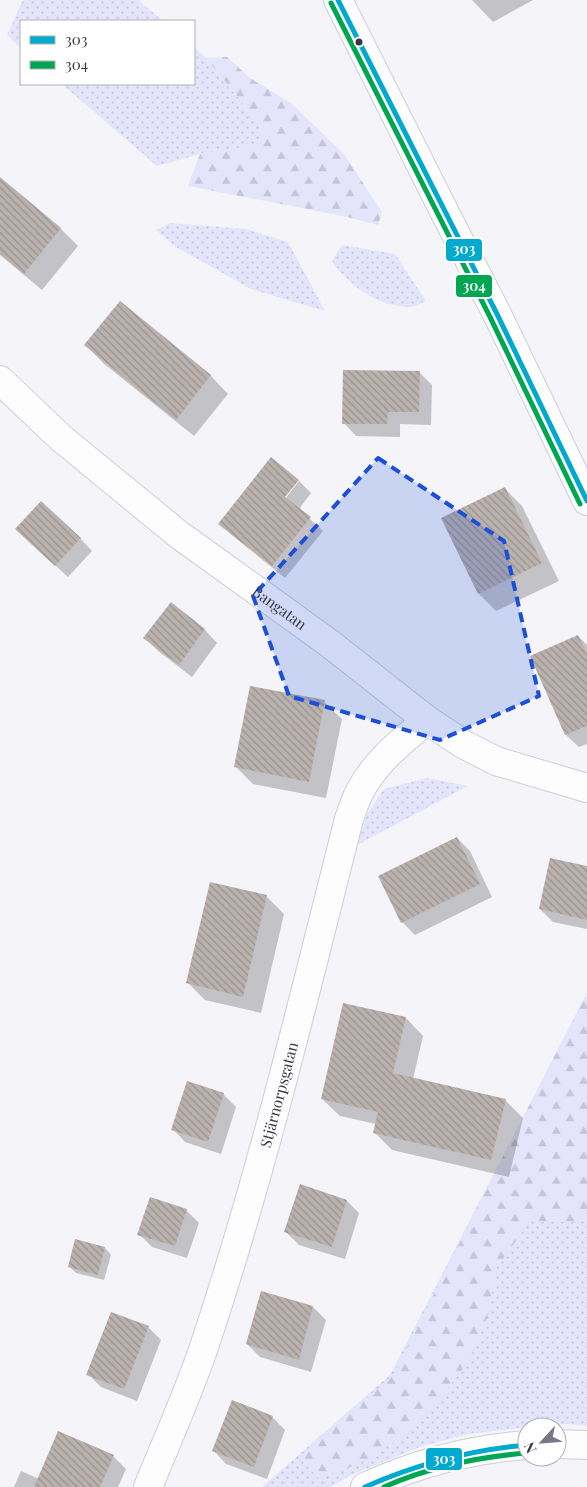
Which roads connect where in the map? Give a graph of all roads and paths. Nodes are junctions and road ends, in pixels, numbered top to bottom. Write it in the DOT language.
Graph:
graph roads {
  1 [pos="338,0"];
  2 [pos="0,380"];
  3 [pos="587,501"];
  4 [pos="427,720"];
  5 [pos="587,788"];
  6 [pos="567,1444"];
  7 [pos="587,1445"];
  8 [pos="517,1446"];
  9 [pos="148,1487"];
  10 [pos="365,1487"];
  1 -- 3 [label="street"];
  2 -- 4 [label="street, Bangatan"];
  4 -- 5 [label="street, Bangatan"];
  4 -- 9 [label="street, Stjärnorpsgatan"];
  6 -- 7 [label="street"];
  8 -- 10 [label="street"];
}
